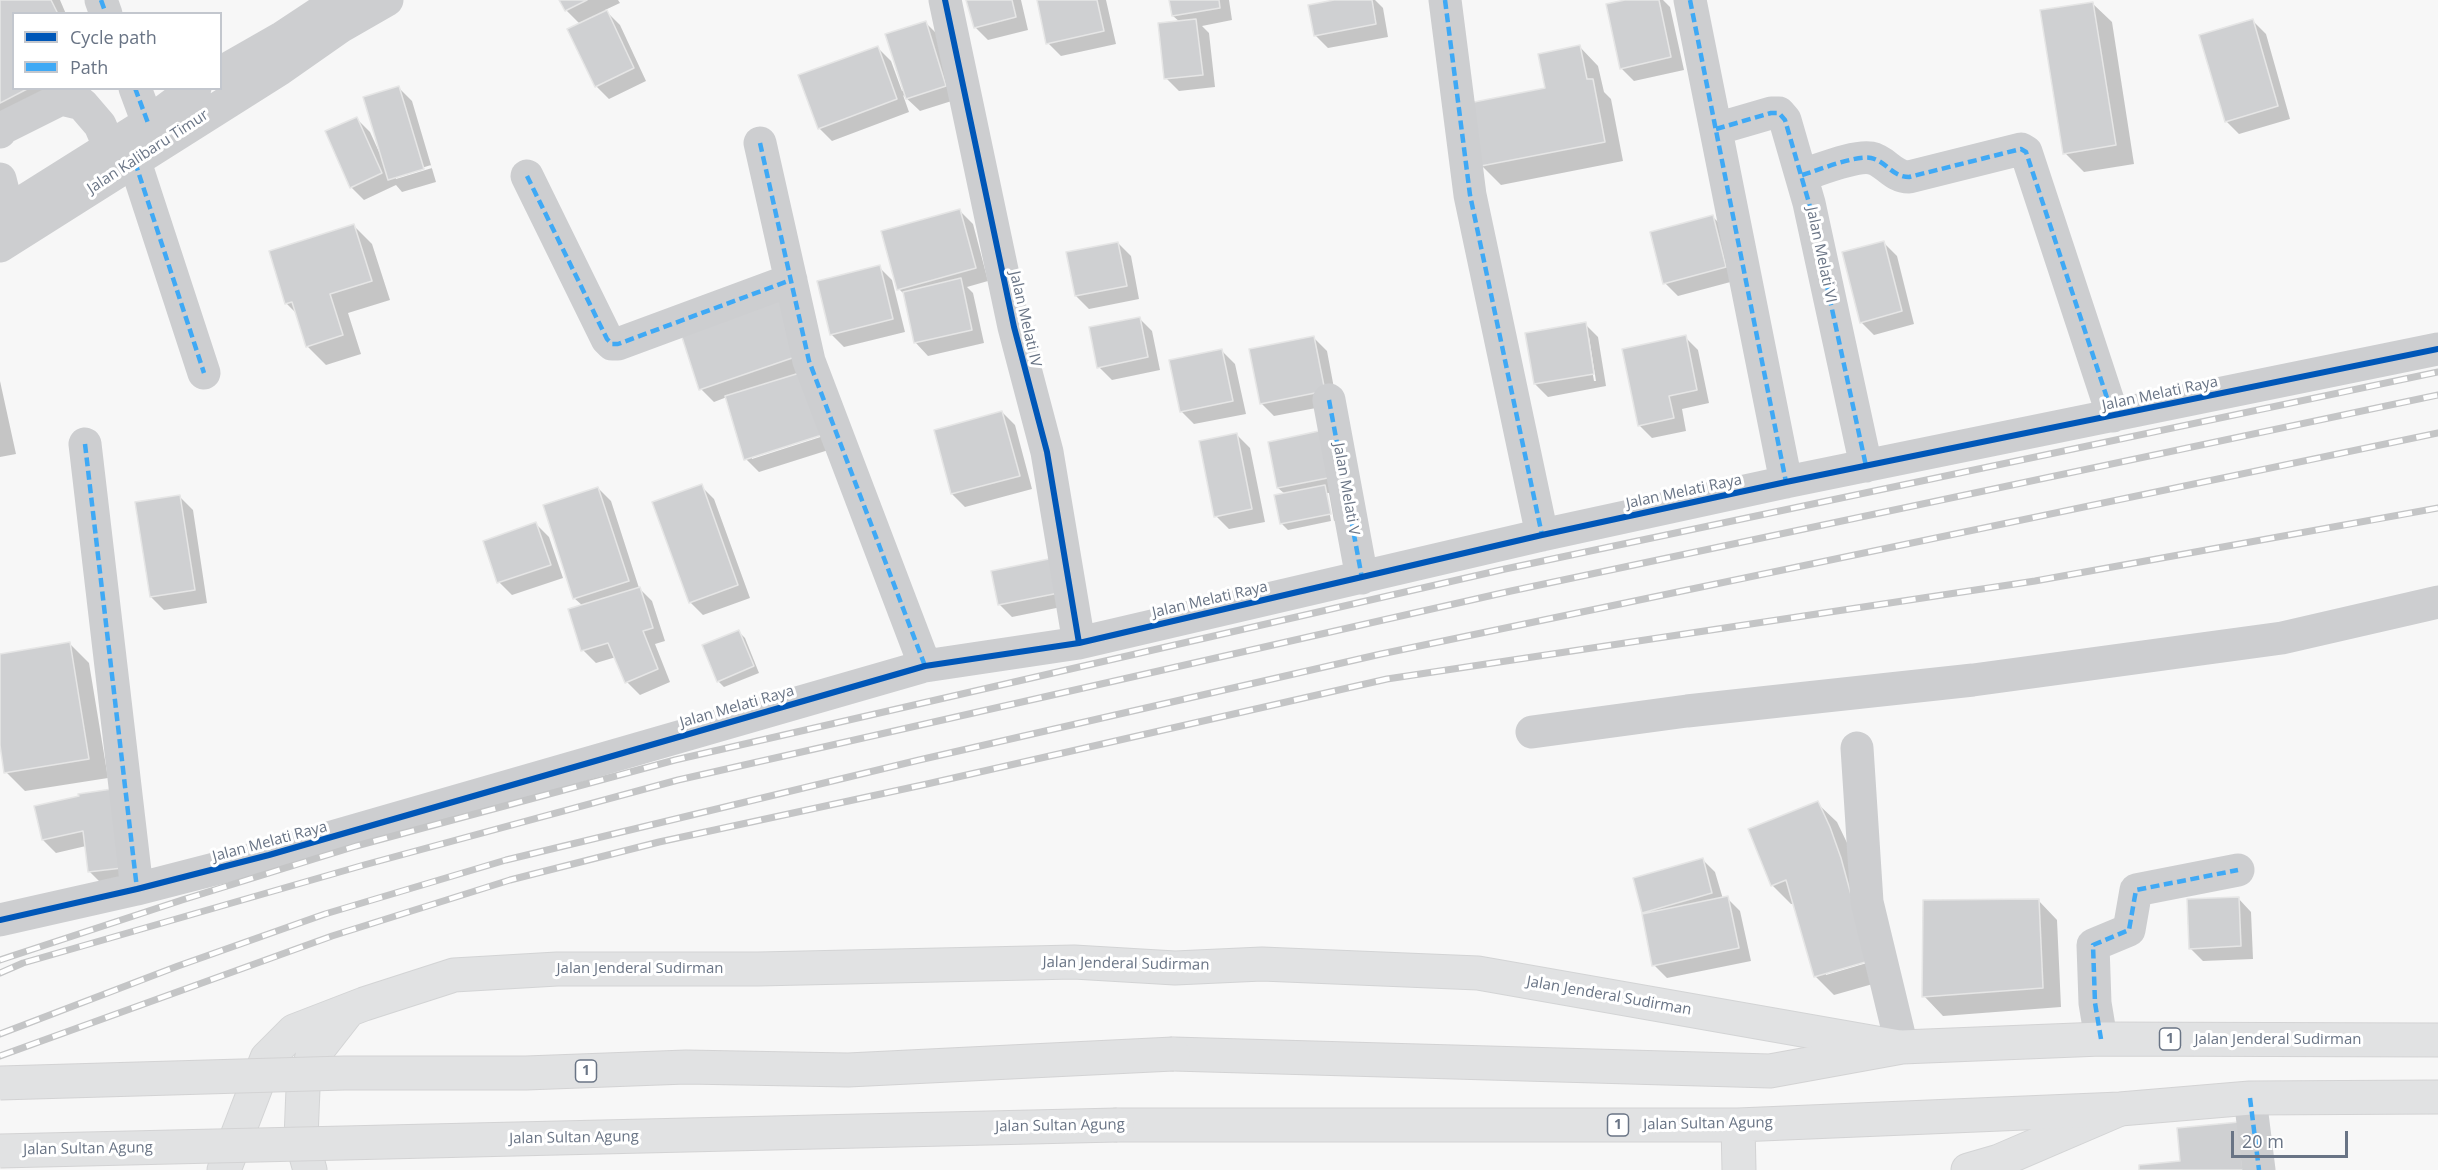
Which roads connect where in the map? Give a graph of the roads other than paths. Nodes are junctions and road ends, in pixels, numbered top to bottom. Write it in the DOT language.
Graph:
graph roads {
  1 [pos="339,0"];
  2 [pos="387,0"];
  3 [pos="945,0"];
  4 [pos="1445,0"];
  5 [pos="1690,0"];
  6 [pos="222,72"];
  7 [pos="136,90"];
  8 [pos="192,90"];
  9 [pos="148,123"];
  10 [pos="1716,129"];
  11 [pos="0,132"];
  12 [pos="760,143"];
  13 [pos="122,154"];
  14 [pos="1802,175"];
  15 [pos="527,176"];
  16 [pos="0,179"];
  17 [pos="4,213"];
  18 [pos="0,246"];
  19 [pos="791,280"];
  20 [pos="2438,350"];
  21 [pos="204,373"];
  22 [pos="1329,400"];
  23 [pos="2113,416"];
  24 [pos="85,444"];
  25 [pos="1866,466"];
  26 [pos="1786,482"];
  27 [pos="1542,535"];
  28 [pos="1362,578"];
  29 [pos="2438,602"];
  30 [pos="1079,643"];
  31 [pos="925,666"];
  32 [pos="1532,732"];
  33 [pos="1857,747"];
  34 [pos="2238,870"];
  35 [pos="138,889"];
  36 [pos="0,920"];
  37 [pos="349,1010"];
  38 [pos="2101,1039"];
  39 [pos="2438,1040"];
  40 [pos="1902,1047"];
  41 [pos="0,1083"];
  42 [pos="2438,1097"];
  43 [pos="2250,1098"];
  44 [pos="2120,1109"];
  45 [pos="1738,1125"];
  46 [pos="0,1151"];
  47 [pos="224,1170"];
  48 [pos="310,1170"];
  49 [pos="1739,1170"];
  50 [pos="1968,1170"];
  51 [pos="2259,1170"];
  1 -- 6 [label="street"];
  2 -- 13 [label="street, Jalan Kalibaru Timur"];
  3 -- 30 [label="street, Jalan Melati IV"];
  4 -- 27 [label="street"];
  5 -- 10 [label="street"];
  7 -- 9 [label="street"];
  8 -- 9 [label="street, Jalan Kalibaru Timur"];
  9 -- 13 [label="street, Jalan Kalibaru Timur"];
  10 -- 14 [label="street, Jalan Melati VI"];
  10 -- 26 [label="street"];
  11 -- 13 [label="street"];
  12 -- 19 [label="street"];
  13 -- 17 [label="street, Jalan Kalibaru Timur"];
  13 -- 18 [label="street, Jalan Kalibaru Timur"];
  13 -- 21 [label="street"];
  14 -- 23 [label="street"];
  14 -- 25 [label="street, Jalan Melati VI"];
  15 -- 19 [label="street"];
  16 -- 17 [label="street"];
  19 -- 31 [label="street"];
  20 -- 23 [label="street, Jalan Melati Raya"];
  22 -- 28 [label="street, Jalan Melati V"];
  23 -- 25 [label="street, Jalan Melati Raya"];
  24 -- 35 [label="street"];
  25 -- 26 [label="street, Jalan Melati Raya"];
  26 -- 27 [label="street, Jalan Melati Raya"];
  27 -- 28 [label="street, Jalan Melati Raya"];
  28 -- 30 [label="street, Jalan Melati Raya"];
  29 -- 32 [label="street"];
  30 -- 31 [label="street, Jalan Melati Raya"];
  31 -- 35 [label="street, Jalan Melati Raya"];
  33 -- 40 [label="street"];
  34 -- 38 [label="street"];
  35 -- 36 [label="street, Jalan Melati Raya"];
  37 -- 40 [label="main road, Jalan Jenderal Sudirman"];
  37 -- 47 [label="main road, Jalan Jenderal Sudirman"];
  37 -- 48 [label="main road"];
  38 -- 39 [label="main road, Jalan Jenderal Sudirman / 1"];
  38 -- 40 [label="main road, Jalan Jenderal Sudirman / 1"];
  40 -- 41 [label="main road, Jalan Jenderal Sudirman / 1, bridge"];
  42 -- 43 [label="main road, 1"];
  43 -- 44 [label="main road, 1"];
  43 -- 51 [label="street"];
  44 -- 45 [label="main road, Jalan Sultan Agung / 1"];
  44 -- 50 [label="main road"];
  45 -- 46 [label="main road, Jalan Sultan Agung / 1, bridge"];
  45 -- 49 [label="main road"];
}
